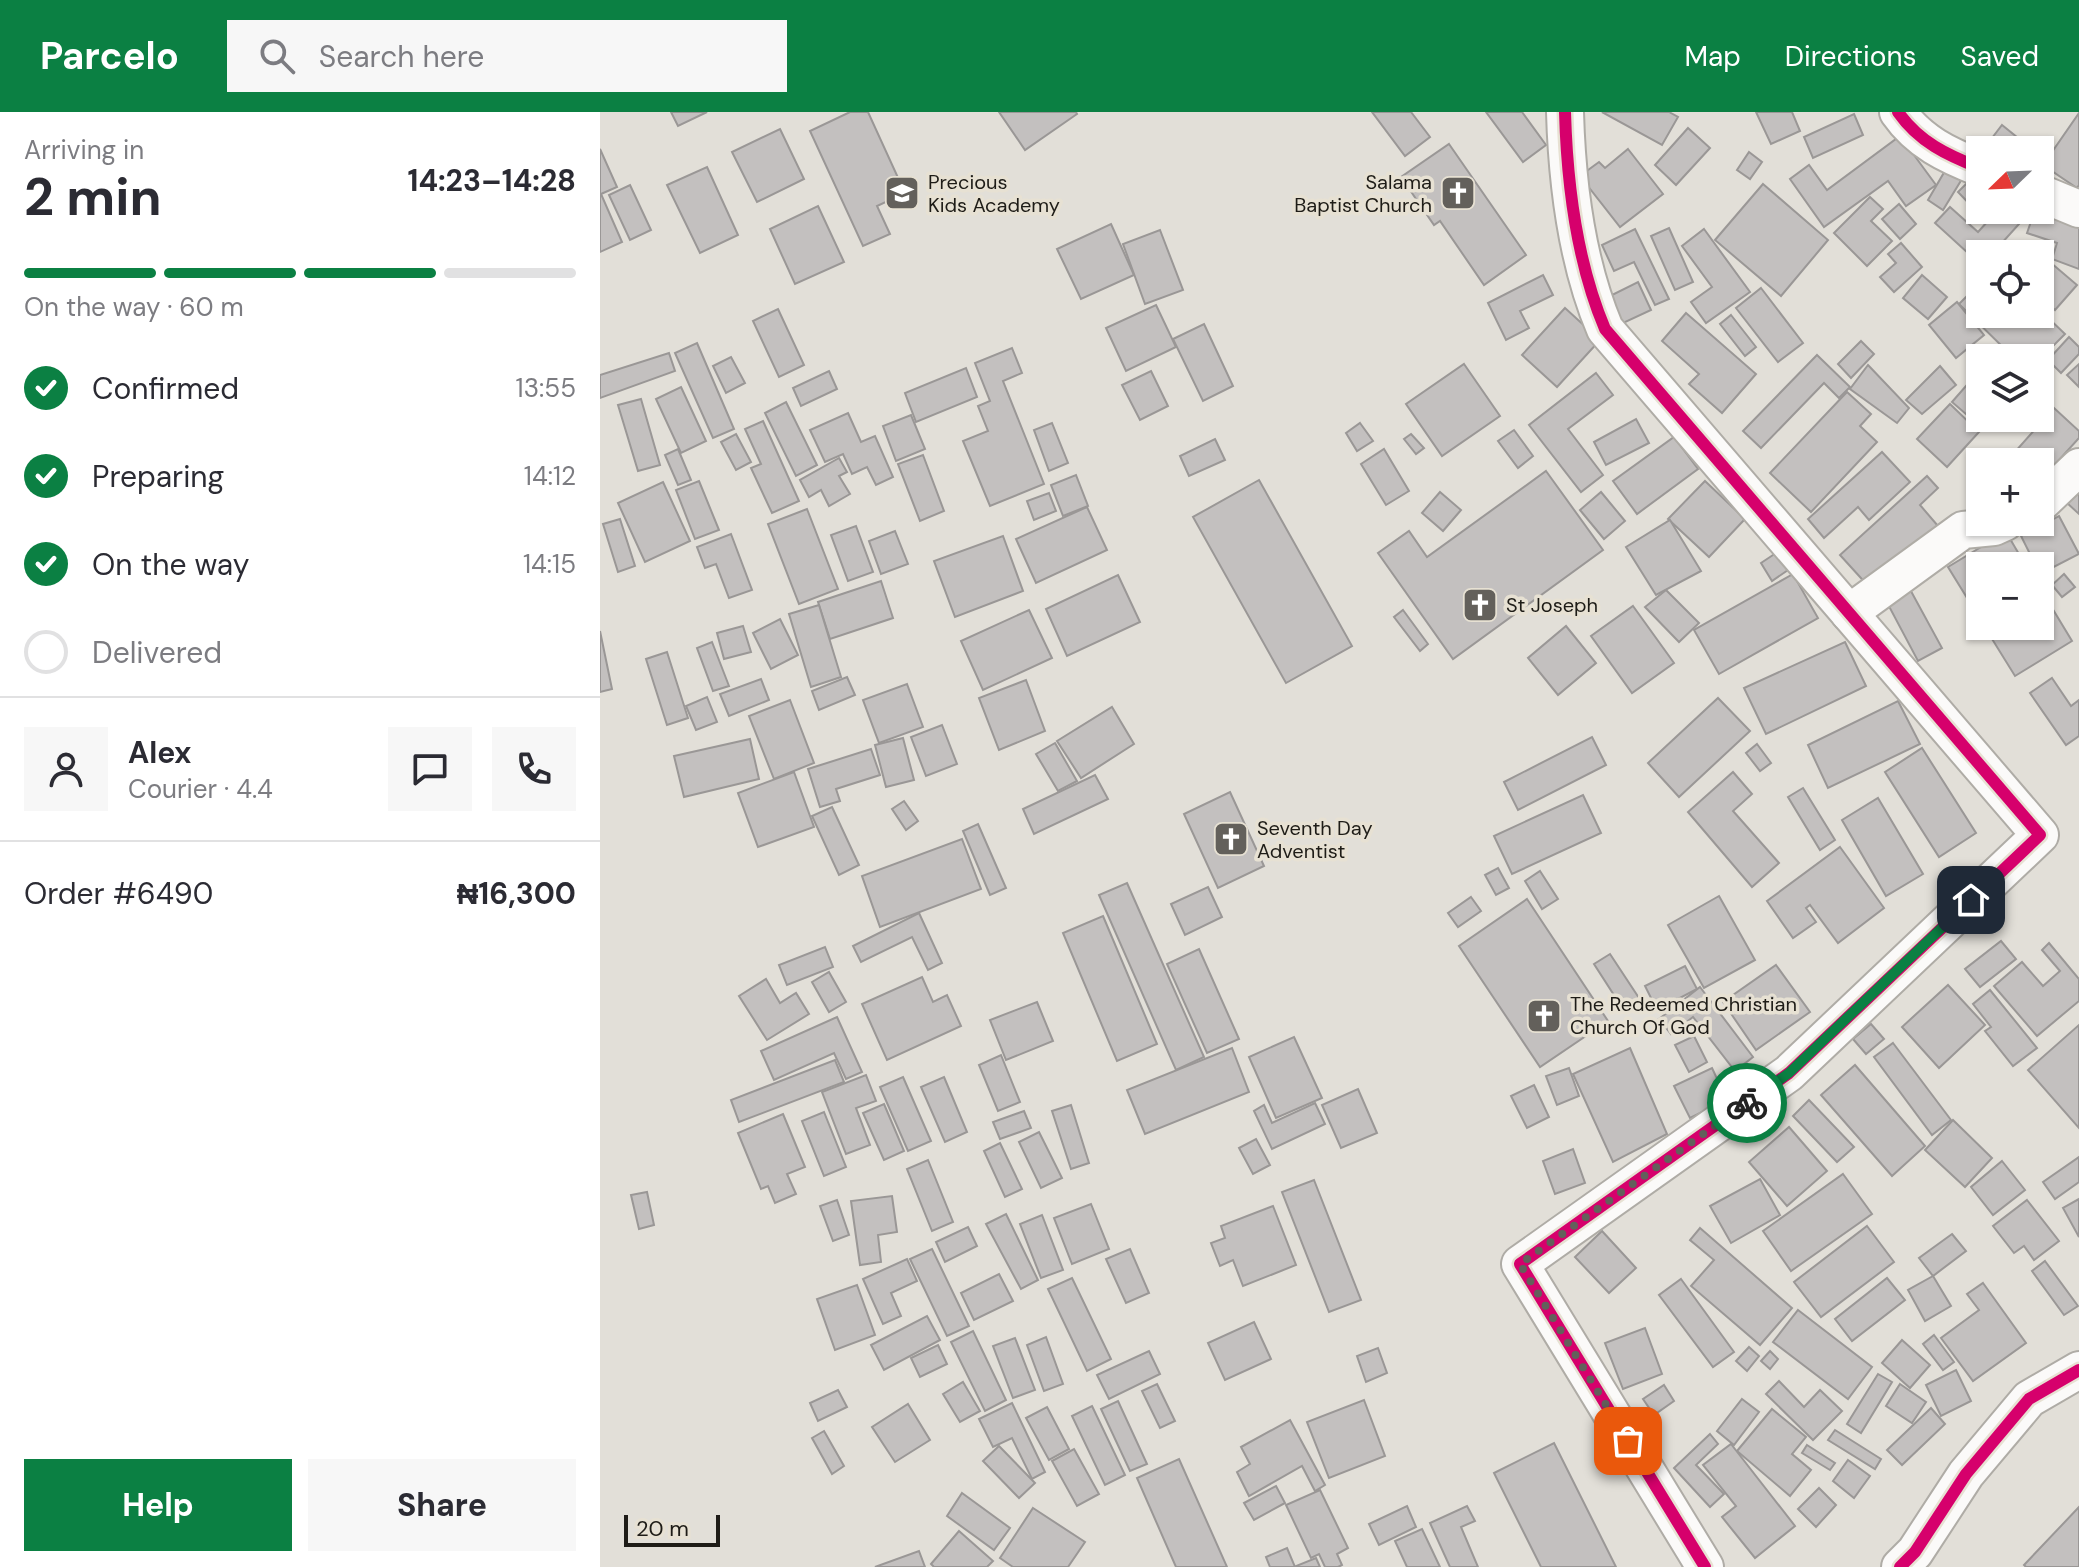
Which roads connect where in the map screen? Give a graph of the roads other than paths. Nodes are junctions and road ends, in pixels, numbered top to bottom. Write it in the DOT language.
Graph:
graph roads {
  1 [pos="1565,112"];
  2 [pos="1898,112"];
  3 [pos="1966,163"];
  4 [pos="2054,199"];
  5 [pos="2079,209"];
  6 [pos="2079,467"];
  7 [pos="2054,491"];
  8 [pos="1966,530"];
  9 [pos="1849,613"];
  10 [pos="2079,1370"];
  11 [pos="1705,1567"];
  12 [pos="1900,1567"];
  1 -- 9 [label="street"];
  2 -- 3 [label="street"];
  4 -- 5 [label="street"];
  6 -- 7 [label="street"];
  8 -- 9 [label="street"];
  9 -- 11 [label="street"];
  10 -- 12 [label="street"];
}
